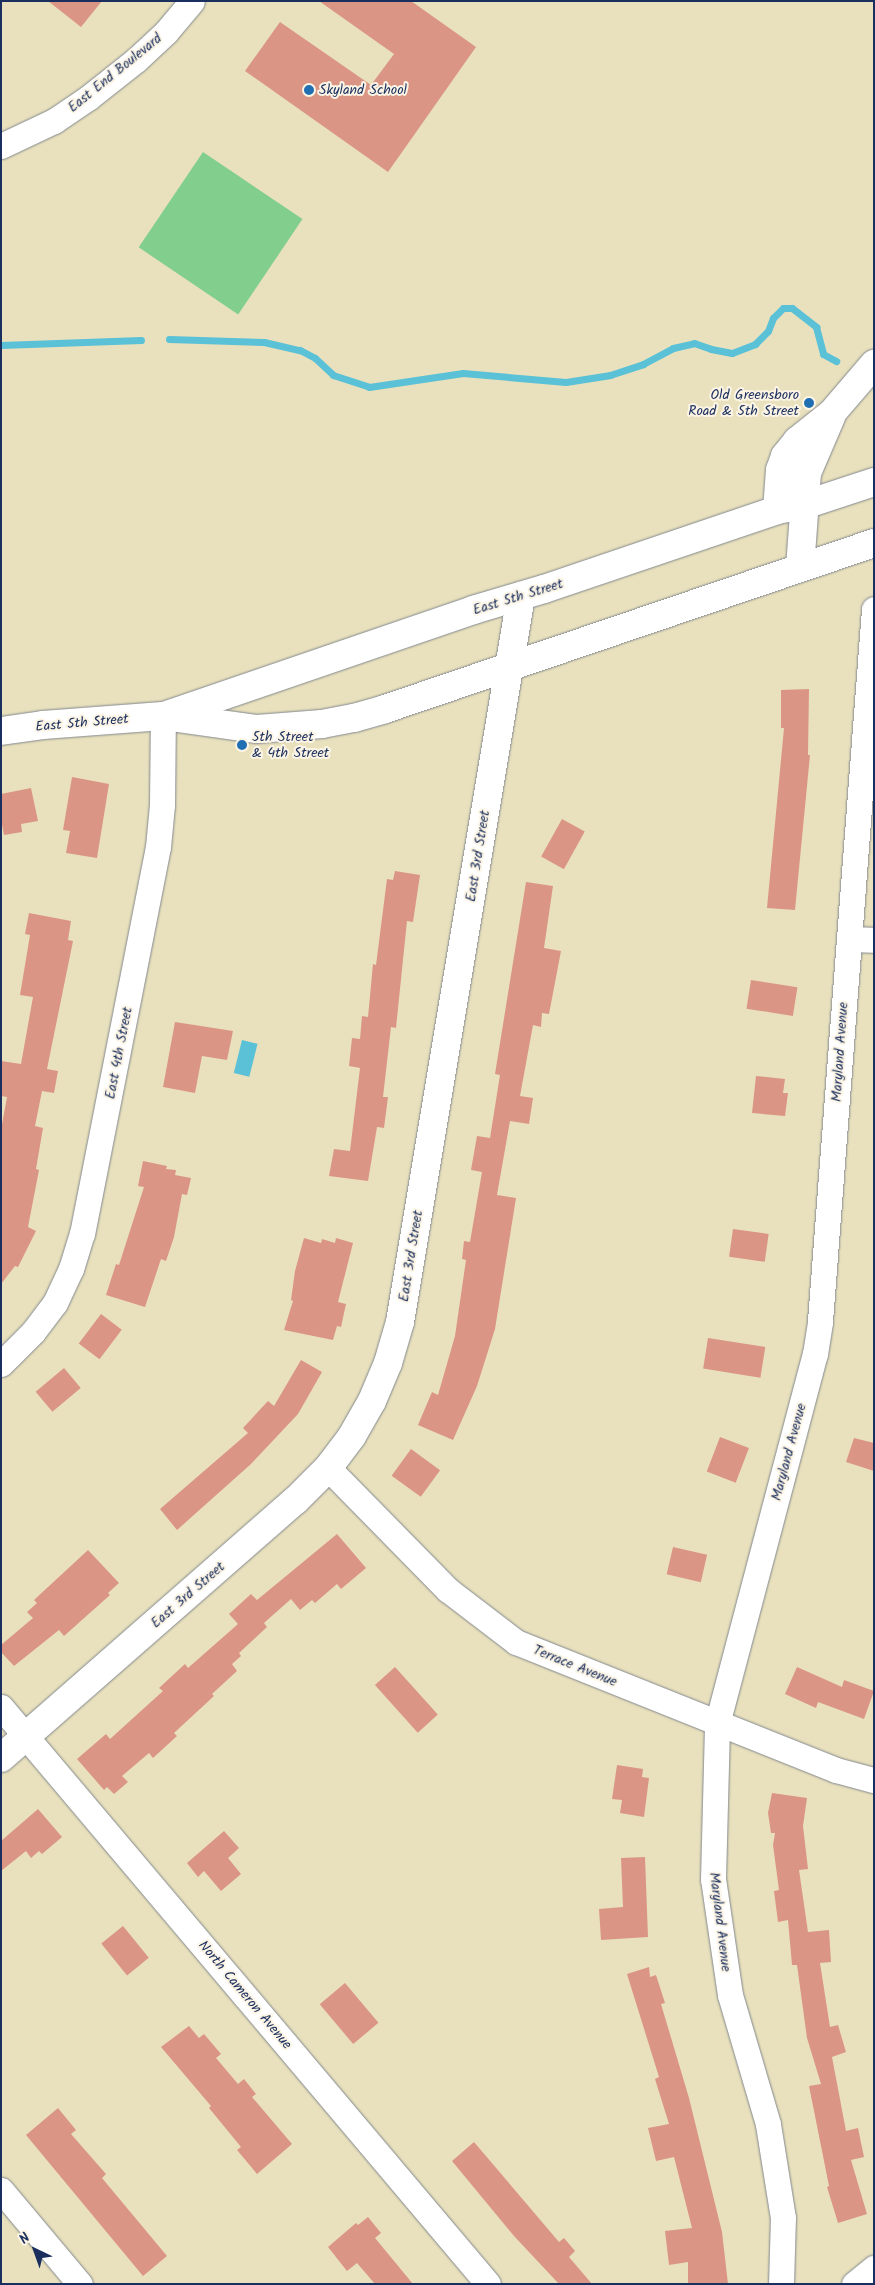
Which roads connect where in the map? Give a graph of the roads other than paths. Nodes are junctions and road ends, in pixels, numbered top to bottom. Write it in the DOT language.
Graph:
graph roads {
  1 [pos="192,1"];
  2 [pos="1,146"];
  3 [pos="874,364"];
  4 [pos="832,413"];
  5 [pos="874,482"];
  6 [pos="804,505"];
  7 [pos="777,510"];
  8 [pos="874,543"];
  9 [pos="800,568"];
  10 [pos="521,596"];
  11 [pos="874,609"];
  12 [pos="509,667"];
  13 [pos="163,716"];
  14 [pos="1,731"];
  15 [pos="849,939"];
  16 [pos="874,940"];
  17 [pos="1,1364"];
  18 [pos="328,1468"];
  19 [pos="1,1708"];
  20 [pos="716,1724"];
  21 [pos="26,1736"];
  22 [pos="1,1758"];
  23 [pos="874,1780"];
  24 [pos="1,2190"];
  25 [pos="874,2268"];
  26 [pos="80,2284"];
  27 [pos="488,2284"];
  28 [pos="781,2284"];
  29 [pos="854,2284"];
  1 -- 2 [label="street, East End Boulevard"];
  3 -- 4 [label="street"];
  4 -- 6 [label="street"];
  4 -- 7 [label="street"];
  5 -- 6 [label="street, East 5th Street"];
  6 -- 7 [label="street, East 5th Street"];
  6 -- 9 [label="street"];
  7 -- 10 [label="street, East 5th Street"];
  8 -- 9 [label="street, East 5th Street"];
  9 -- 12 [label="street, East 5th Street"];
  10 -- 12 [label="street, East 3rd Street"];
  10 -- 13 [label="street, East 5th Street"];
  11 -- 15 [label="street, Maryland Avenue"];
  12 -- 13 [label="street, East 5th Street"];
  12 -- 18 [label="street, East 3rd Street"];
  13 -- 14 [label="street, East 5th Street"];
  13 -- 17 [label="street, East 4th Street"];
  15 -- 16 [label="street"];
  15 -- 20 [label="street, Maryland Avenue"];
  18 -- 20 [label="street, Terrace Avenue"];
  18 -- 21 [label="street, East 3rd Street"];
  19 -- 21 [label="street, North Cameron Avenue"];
  20 -- 23 [label="street, Terrace Avenue"];
  20 -- 28 [label="street, Maryland Avenue"];
  21 -- 22 [label="street, East 3rd Street"];
  21 -- 27 [label="street, North Cameron Avenue"];
  24 -- 26 [label="street"];
  25 -- 29 [label="street"];
}
